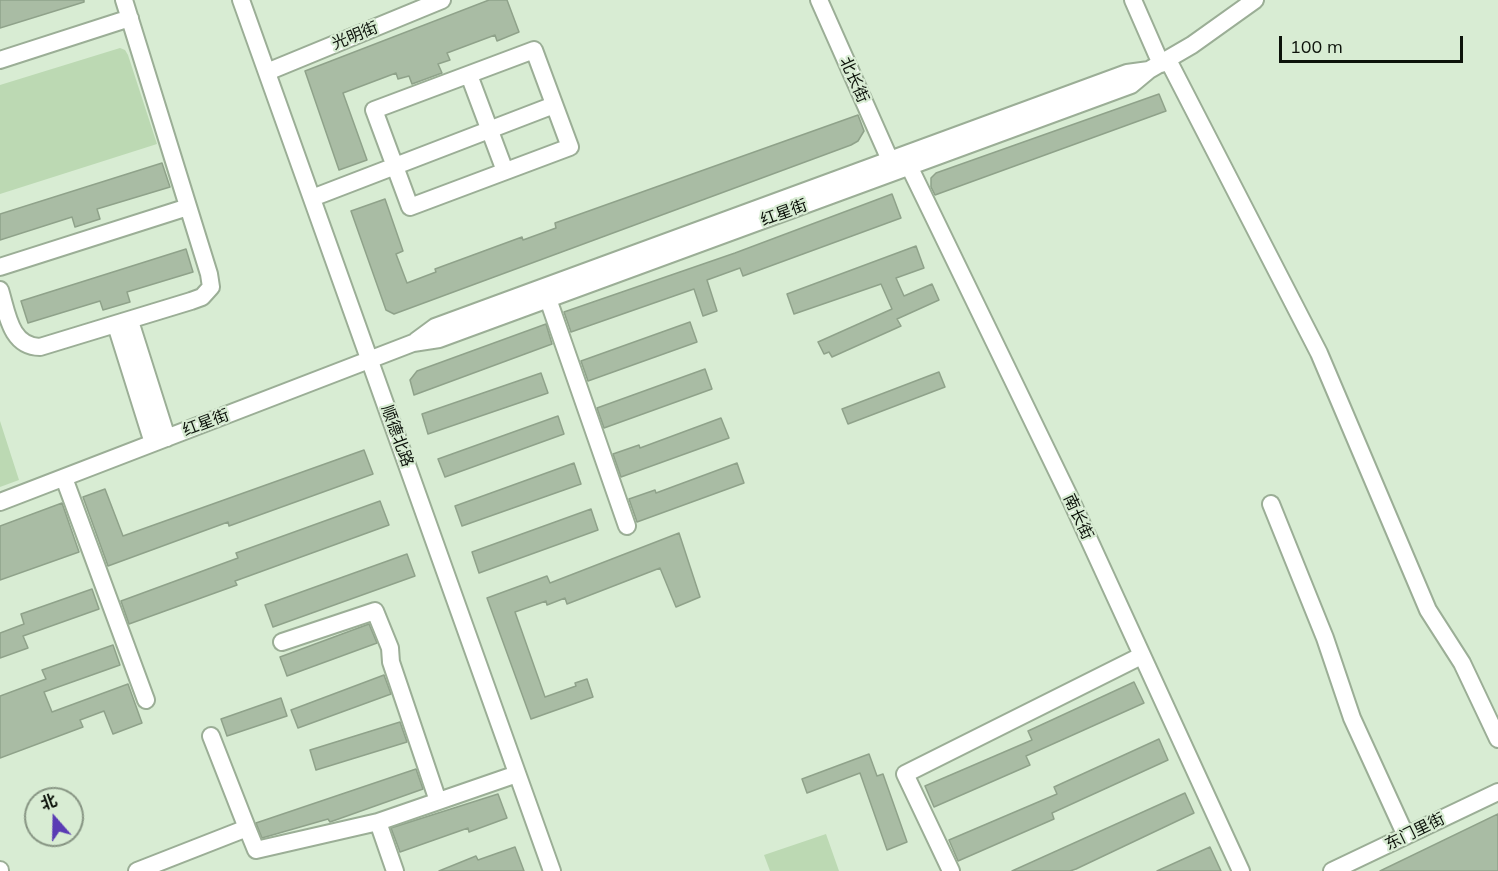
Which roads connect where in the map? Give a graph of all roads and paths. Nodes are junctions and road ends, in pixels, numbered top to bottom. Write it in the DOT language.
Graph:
graph roads {
  1 [pos="124,0"];
  2 [pos="241,0"];
  3 [pos="442,0"];
  4 [pos="819,0"];
  5 [pos="1132,0"];
  6 [pos="1255,0"];
  7 [pos="130,18"];
  8 [pos="0,60"];
  9 [pos="1159,64"];
  10 [pos="267,72"];
  11 [pos="469,75"];
  12 [pos="554,105"];
  13 [pos="489,130"];
  14 [pos="890,160"];
  15 [pos="395,166"];
  16 [pos="909,166"];
  17 [pos="505,171"];
  18 [pos="312,198"];
  19 [pos="189,207"];
  20 [pos="0,267"];
  21 [pos="0,290"];
  22 [pos="548,299"];
  23 [pos="123,323"];
  24 [pos="413,343"];
  25 [pos="370,360"];
  26 [pos="160,440"];
  27 [pos="64,478"];
  28 [pos="0,502"];
  29 [pos="1271,504"];
  30 [pos="627,526"];
  31 [pos="282,642"];
  32 [pos="1141,656"];
  33 [pos="146,700"];
  34 [pos="211,736"];
  35 [pos="1498,739"];
  36 [pos="517,774"];
  37 [pos="1498,792"];
  38 [pos="438,801"];
  39 [pos="378,822"];
  40 [pos="247,828"];
  41 [pos="1406,836"];
  42 [pos="137,871"];
  43 [pos="395,871"];
  44 [pos="552,871"];
  45 [pos="951,871"];
  46 [pos="1241,871"];
  47 [pos="1332,871"];
  1 -- 7 [label="street"];
  2 -- 10 [label="street, 顺德北路"];
  3 -- 10 [label="street, 光明街"];
  4 -- 14 [label="street, 北长街"];
  5 -- 9 [label="street"];
  6 -- 9 [label="street, 红星街"];
  7 -- 8 [label="street"];
  7 -- 19 [label="street"];
  9 -- 14 [label="street, 红星街"];
  9 -- 16 [label="street, 红星街"];
  9 -- 35 [label="street"];
  10 -- 18 [label="street, 顺德北路"];
  11 -- 12 [label="street"];
  11 -- 13 [label="street"];
  11 -- 15 [label="street"];
  12 -- 13 [label="street"];
  12 -- 17 [label="street"];
  13 -- 15 [label="street"];
  13 -- 17 [label="street"];
  14 -- 24 [label="street, 红星街"];
  15 -- 17 [label="street"];
  15 -- 18 [label="street"];
  16 -- 22 [label="street, 红星街"];
  16 -- 32 [label="street, 南长街"];
  18 -- 25 [label="street, 顺德北路"];
  19 -- 20 [label="street"];
  19 -- 23 [label="street"];
  21 -- 23 [label="street"];
  22 -- 24 [label="street, 红星街"];
  22 -- 30 [label="street"];
  23 -- 26 [label="street"];
  24 -- 25 [label="street, 红星街"];
  25 -- 26 [label="street, 红星街"];
  25 -- 36 [label="street, 顺德北路"];
  26 -- 27 [label="street, 红星街"];
  27 -- 28 [label="street, 红星街"];
  27 -- 33 [label="street"];
  29 -- 41 [label="street"];
  31 -- 38 [label="street"];
  32 -- 45 [label="street"];
  32 -- 46 [label="street, 南长街"];
  34 -- 40 [label="street"];
  36 -- 38 [label="street"];
  36 -- 44 [label="street, 顺德北路"];
  37 -- 41 [label="street, 东门里街"];
  38 -- 39 [label="street"];
  39 -- 40 [label="street"];
  39 -- 43 [label="street"];
  40 -- 42 [label="street"];
  41 -- 47 [label="street, 东门里街"];
}
